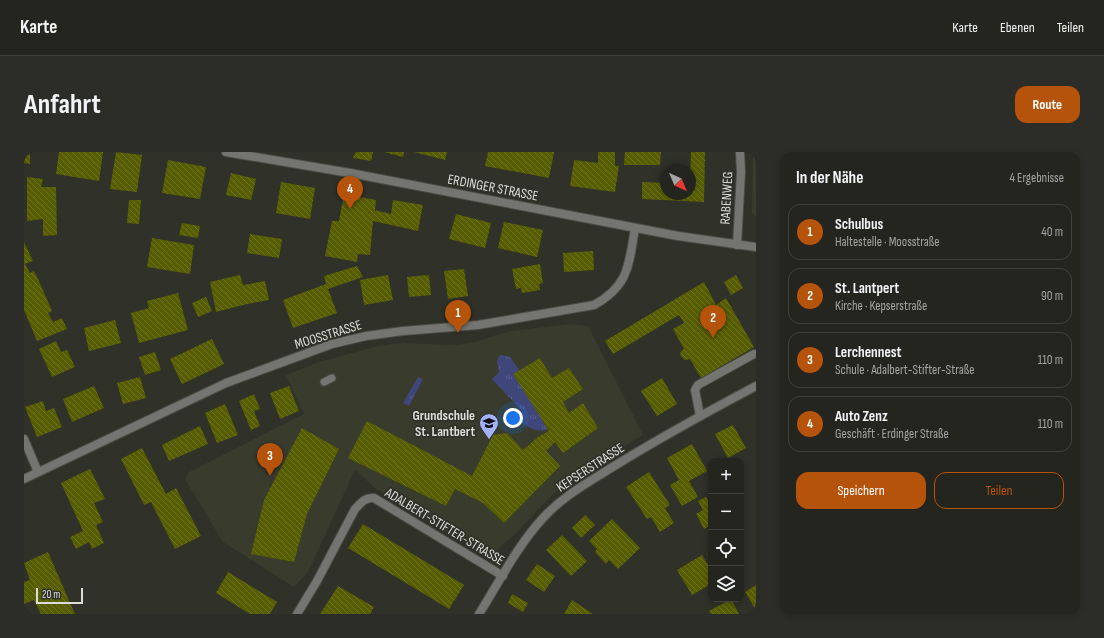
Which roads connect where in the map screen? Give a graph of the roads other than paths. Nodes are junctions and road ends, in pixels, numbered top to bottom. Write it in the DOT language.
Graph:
graph roads {
  1 [pos="226,152"];
  2 [pos="740,152"];
  3 [pos="635,228"];
  4 [pos="737,244"];
  5 [pos="756,246"];
  6 [pos="754,354"];
  7 [pos="332,378"];
  8 [pos="324,382"];
  9 [pos="756,386"];
  10 [pos="700,416"];
  11 [pos="24,439"];
  12 [pos="38,472"];
  13 [pos="24,479"];
  14 [pos="503,576"];
  15 [pos="296,614"];
  16 [pos="479,614"];
  1 -- 3 [label="street, ERDINGER STRASSE"];
  2 -- 4 [label="street, RABENWEG"];
  3 -- 4 [label="street, ERDINGER STRASSE"];
  3 -- 12 [label="street, MOOSSTRASSE"];
  4 -- 5 [label="street, ERDINGER STRASSE"];
  6 -- 10 [label="street"];
  7 -- 8 [label="lane"];
  9 -- 10 [label="street, KEPSERSTRASSE"];
  10 -- 14 [label="street, KEPSERSTRASSE"];
  11 -- 12 [label="street"];
  12 -- 13 [label="street, MOOSSTRASSE"];
  14 -- 15 [label="street, ADALBERT-STIFTER-STRASSE"];
  14 -- 16 [label="street, KEPSERSTRASSE"];
}
